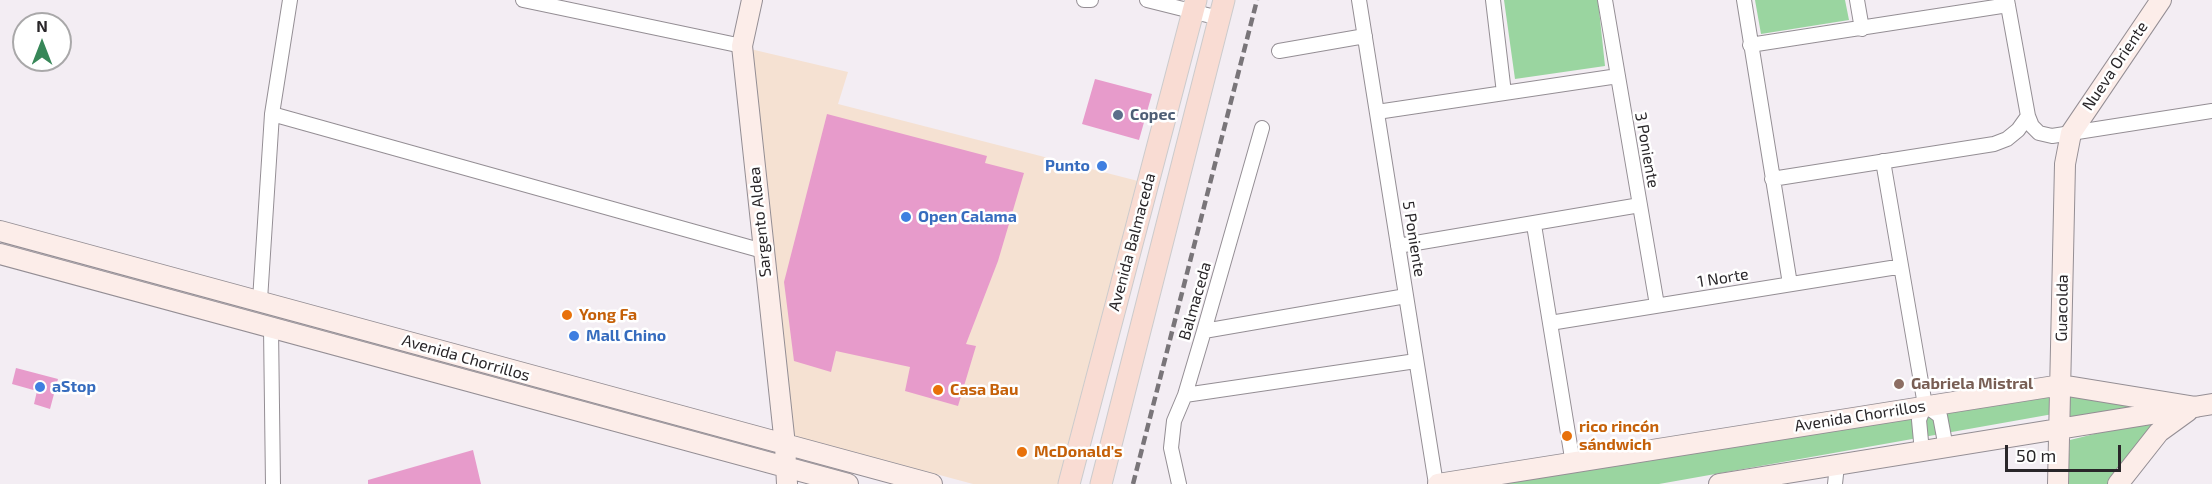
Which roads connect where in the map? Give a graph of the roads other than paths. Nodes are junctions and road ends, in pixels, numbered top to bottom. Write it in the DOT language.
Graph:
graph roads {
  1 [pos="290,0"];
  2 [pos="523,0"];
  3 [pos="752,0"];
  4 [pos="1084,0"];
  5 [pos="1091,0"];
  6 [pos="1147,0"];
  7 [pos="1359,0"];
  8 [pos="1493,0"];
  9 [pos="1605,0"];
  10 [pos="1743,0"];
  11 [pos="1857,0"];
  12 [pos="2161,0"];
  13 [pos="2007,2"];
  14 [pos="1194,6"];
  15 [pos="1222,9"];
  16 [pos="1862,29"];
  17 [pos="1365,36"];
  18 [pos="1750,45"];
  19 [pos="742,46"];
  20 [pos="1279,51"];
  21 [pos="1618,76"];
  22 [pos="1504,93"];
  23 [pos="2212,111"];
  24 [pos="1377,112"];
  25 [pos="272,114"];
  26 [pos="2028,116"];
  27 [pos="1262,128"];
  28 [pos="2071,134"];
  29 [pos="1883,161"];
  30 [pos="1772,179"];
  31 [pos="1640,206"];
  32 [pos="1533,225"];
  33 [pos="0,231"];
  34 [pos="1398,246"];
  35 [pos="763,251"];
  36 [pos="0,254"];
  37 [pos="1901,268"];
  38 [pos="1791,284"];
  39 [pos="1406,296"];
  40 [pos="260,300"];
  41 [pos="1656,305"];
  42 [pos="1550,323"];
  43 [pos="271,328"];
  44 [pos="1204,331"];
  45 [pos="1416,361"];
  46 [pos="511,370"];
  47 [pos="2061,384"];
  48 [pos="504,391"];
  49 [pos="1185,395"];
  50 [pos="1925,405"];
  51 [pos="2204,406"];
  52 [pos="2059,430"];
  53 [pos="784,444"];
  54 [pos="1946,448"];
  55 [pos="1922,452"];
  56 [pos="1573,464"];
  57 [pos="1836,475"];
  58 [pos="786,476"];
  59 [pos="273,484"];
  60 [pos="848,484"];
  61 [pos="932,484"];
  62 [pos="1069,484"];
  63 [pos="1101,484"];
  64 [pos="1179,484"];
  65 [pos="1437,484"];
  66 [pos="1719,484"];
  67 [pos="2058,484"];
  68 [pos="2118,484"];
  1 -- 25 [label="street"];
  2 -- 19 [label="street"];
  3 -- 19 [label="street, Sargento Aldea"];
  4 -- 5 [label="street"];
  6 -- 14 [label="street"];
  7 -- 17 [label="street, 5 Poniente"];
  8 -- 22 [label="street"];
  9 -- 21 [label="street, 3 Poniente"];
  10 -- 18 [label="street"];
  11 -- 16 [label="street"];
  12 -- 28 [label="street, Nueva Oriente"];
  13 -- 16 [label="street"];
  13 -- 26 [label="street"];
  14 -- 15 [label="street"];
  14 -- 62 [label="main road, Avenida Balmaceda"];
  15 -- 63 [label="main road, Avenida Balmaceda"];
  16 -- 18 [label="street"];
  17 -- 20 [label="street"];
  17 -- 24 [label="street, 5 Poniente"];
  18 -- 30 [label="street"];
  19 -- 35 [label="street, Sargento Aldea"];
  21 -- 22 [label="street"];
  21 -- 31 [label="street, 3 Poniente"];
  22 -- 24 [label="street"];
  23 -- 28 [label="street"];
  24 -- 34 [label="street, 5 Poniente"];
  25 -- 35 [label="street"];
  25 -- 40 [label="street"];
  26 -- 28 [label="street"];
  26 -- 29 [label="street"];
  27 -- 44 [label="street, Balmaceda"];
  28 -- 47 [label="street, Guacolda"];
  29 -- 30 [label="street"];
  29 -- 37 [label="street"];
  30 -- 38 [label="street"];
  31 -- 32 [label="street"];
  31 -- 41 [label="street, 3 Poniente"];
  32 -- 34 [label="street"];
  32 -- 42 [label="street"];
  33 -- 40 [label="street, Avenida Chorrillos"];
  34 -- 39 [label="street, 5 Poniente"];
  35 -- 53 [label="street, Sargento Aldea"];
  36 -- 43 [label="street, Avenida Chorrillos"];
  37 -- 38 [label="street, 1 Norte"];
  37 -- 50 [label="street"];
  38 -- 41 [label="street, 1 Norte"];
  39 -- 44 [label="street"];
  39 -- 45 [label="street, 5 Poniente"];
  40 -- 46 [label="street, Avenida Chorrillos"];
  41 -- 42 [label="street, 1 Norte"];
  42 -- 56 [label="street"];
  43 -- 48 [label="street, Avenida Chorrillos"];
  43 -- 59 [label="street"];
  44 -- 49 [label="street, Balmaceda"];
  45 -- 49 [label="street"];
  45 -- 65 [label="street, 5 Poniente"];
  46 -- 48 [label="street"];
  46 -- 53 [label="street, Avenida Chorrillos"];
  47 -- 50 [label="street, Avenida Chorrillos"];
  47 -- 51 [label="street, Avenida Chorrillos"];
  47 -- 52 [label="street, Guacolda"];
  48 -- 58 [label="street, Avenida Chorrillos"];
  49 -- 64 [label="street, Balmaceda"];
  50 -- 54 [label="street"];
  50 -- 55 [label="street"];
  50 -- 56 [label="street, Avenida Chorrillos"];
  51 -- 52 [label="street"];
  51 -- 68 [label="street"];
  52 -- 54 [label="street"];
  52 -- 67 [label="street, Guacolda"];
  53 -- 58 [label="street, Sargento Aldea"];
  53 -- 61 [label="street, Avenida Chorrillos"];
  54 -- 55 [label="street"];
  55 -- 57 [label="street"];
  56 -- 65 [label="street, Avenida Chorrillos"];
  57 -- 66 [label="street"];
  58 -- 60 [label="street, Avenida Chorrillos"];
}
